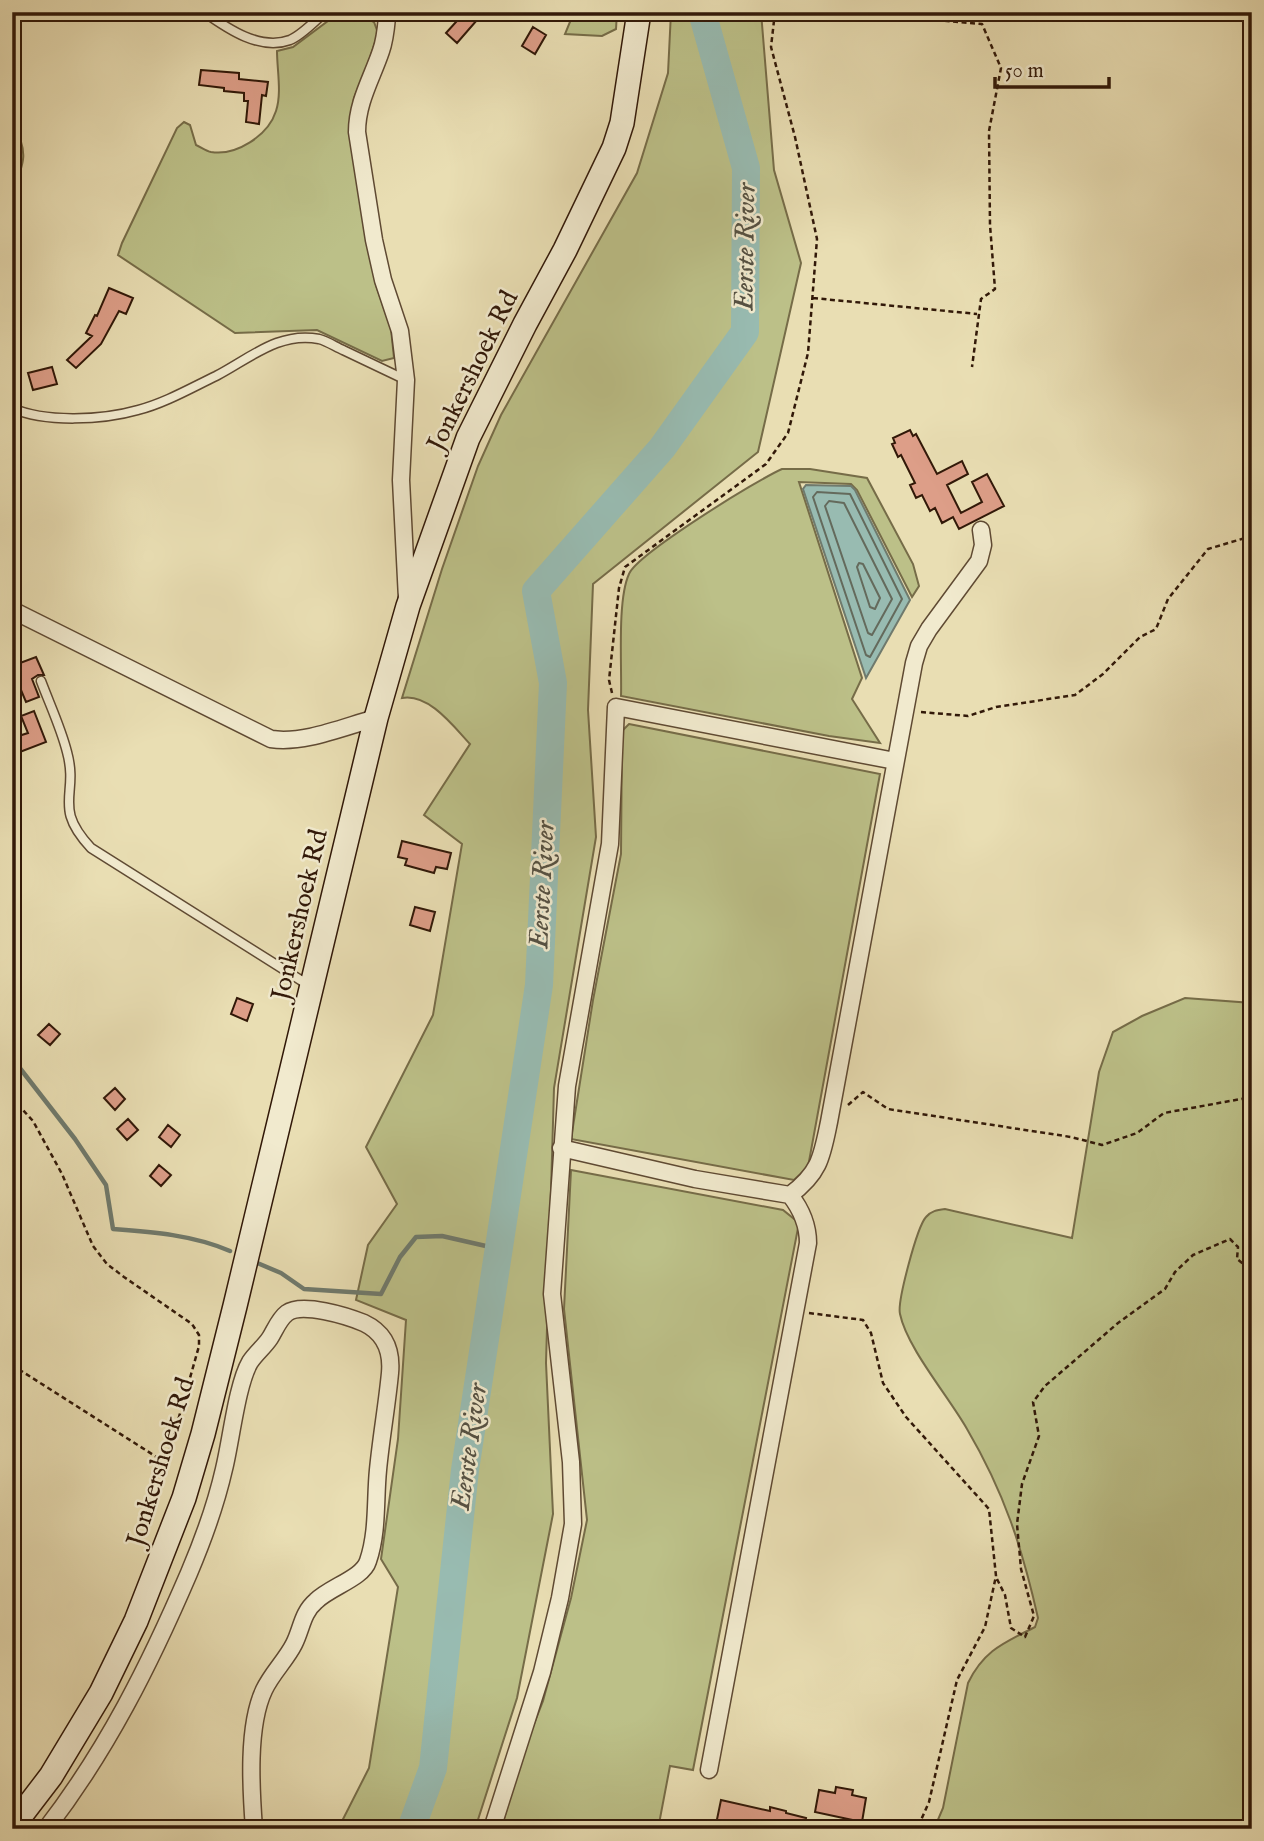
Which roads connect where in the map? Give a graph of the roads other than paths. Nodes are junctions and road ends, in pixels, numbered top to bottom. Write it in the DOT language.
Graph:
graph roads {
  1 [pos="204,12"];
  2 [pos="325,12"];
  3 [pos="639,12"];
  4 [pos="385,15"];
  5 [pos="406,380"];
  6 [pos="12,408"];
  7 [pos="981,530"];
  8 [pos="408,606"];
  9 [pos="12,610"];
  10 [pos="41,681"];
  11 [pos="376,718"];
  12 [pos="895,761"];
  13 [pos="312,988"];
  14 [pos="561,1148"];
  15 [pos="790,1195"];
  16 [pos="709,1770"];
  17 [pos="12,1827"];
  18 [pos="46,1829"];
  19 [pos="254,1829"];
  20 [pos="492,1829"];
  1 -- 2 [label="lane"];
  3 -- 8 [label="street, Jonkershoek Rd"];
  4 -- 5 [label="street"];
  5 -- 6 [label="lane"];
  5 -- 8 [label="street"];
  7 -- 12 [label="street"];
  8 -- 11 [label="street, Jonkershoek Rd"];
  9 -- 11 [label="street"];
  10 -- 13 [label="lane"];
  11 -- 13 [label="street, Jonkershoek Rd"];
  12 -- 14 [label="street"];
  12 -- 15 [label="street"];
  13 -- 17 [label="street, Jonkershoek Rd"];
  14 -- 15 [label="street"];
  14 -- 20 [label="street"];
  15 -- 16 [label="street"];
  18 -- 19 [label="street"];
}
